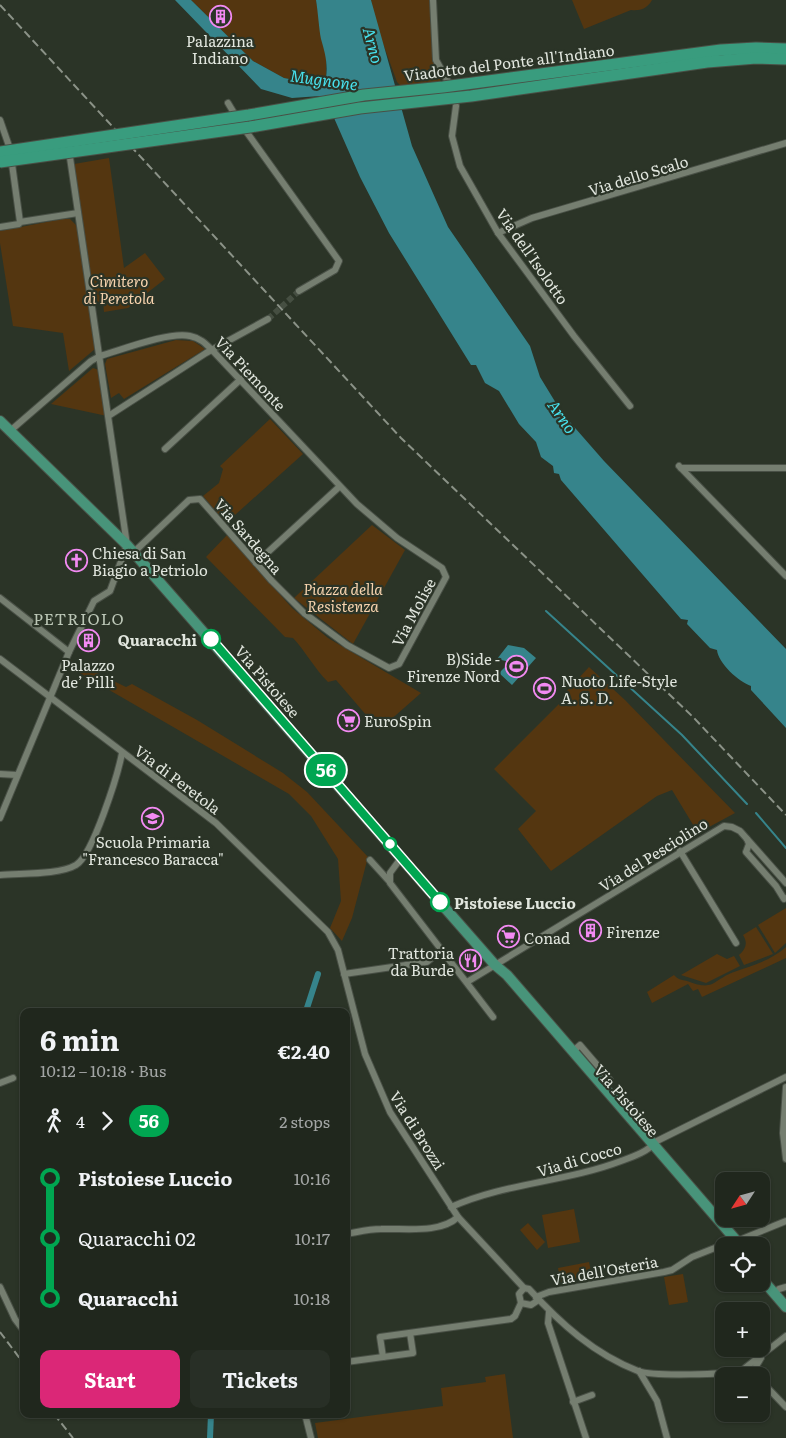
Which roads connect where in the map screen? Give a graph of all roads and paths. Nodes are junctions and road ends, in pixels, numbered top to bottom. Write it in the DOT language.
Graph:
graph roads {
  1 [pos="433,0"];
  2 [pos="786,49"];
  3 [pos="786,58"];
  4 [pos="450,85"];
  5 [pos="228,103"];
  6 [pos="456,106"];
  7 [pos="0,120"];
  8 [pos="786,143"];
  9 [pos="68,147"];
  10 [pos="5,149"];
  11 [pos="0,162"];
  12 [pos="12,164"];
  13 [pos="78,214"];
  14 [pos="20,222"];
  15 [pos="0,227"];
  16 [pos="498,233"];
  17 [pos="299,291"];
  18 [pos="268,319"];
  19 [pos="212,350"];
  20 [pos="100,356"];
  21 [pos="241,379"];
  22 [pos="630,406"];
  23 [pos="110,415"];
  24 [pos="0,421"];
  25 [pos="10,430"];
  26 [pos="165,449"];
  27 [pos="786,468"];
  28 [pos="339,487"];
  29 [pos="131,548"];
  30 [pos="256,563"];
  31 [pos="446,572"];
  32 [pos="786,576"];
  33 [pos="0,598"];
  34 [pos="69,652"];
  35 [pos="0,659"];
  36 [pos="399,664"];
  37 [pos="49,696"];
  38 [pos="122,753"];
  39 [pos="0,774"];
  40 [pos="17,775"];
  41 [pos="0,818"];
  42 [pos="747,838"];
  43 [pos="680,852"];
  44 [pos="401,858"];
  45 [pos="370,860"];
  46 [pos="0,874"];
  47 [pos="389,881"];
  48 [pos="786,883"];
  49 [pos="786,898"];
  50 [pos="328,932"];
  51 [pos="736,943"];
  52 [pos="440,951"];
  53 [pos="498,968"];
  54 [pos="344,974"];
  55 [pos="467,982"];
  56 [pos="493,1017"];
  57 [pos="786,1077"];
  58 [pos="13,1078"];
  59 [pos="0,1083"];
  60 [pos="786,1087"];
  61 [pos="652,1147"];
  62 [pos="786,1160"];
  63 [pos="451,1207"];
  64 [pos="458,1217"];
  65 [pos="786,1221"];
  66 [pos="350,1233"];
  67 [pos="730,1237"];
  68 [pos="751,1237"];
  69 [pos="715,1250"];
  70 [pos="770,1277"];
  71 [pos="0,1287"];
  72 [pos="524,1288"];
  73 [pos="770,1288"];
  74 [pos="782,1288"];
  75 [pos="536,1297"];
  76 [pos="786,1298"];
  77 [pos="521,1303"];
  78 [pos="786,1307"];
  79 [pos="549,1312"];
  80 [pos="20,1326"];
  81 [pos="410,1333"];
  82 [pos="786,1336"];
  83 [pos="383,1357"];
  84 [pos="350,1361"];
  85 [pos="753,1367"];
  86 [pos="639,1371"];
  87 [pos="715,1373"];
  88 [pos="770,1390"];
  89 [pos="592,1395"];
  90 [pos="573,1402"];
  91 [pos="786,1407"];
  92 [pos="306,1418"];
  93 [pos="311,1438"];
  94 [pos="586,1438"];
  95 [pos="667,1438"];
  1 -- 4 [label="street"];
  2 -- 10 [label="highway, Viadotto del Ponte all'Indiano, bridge"];
  3 -- 11 [label="highway, Viadotto del Ponte all'Indiano, bridge"];
  5 -- 17 [label="street"];
  6 -- 16 [label="street, Via dell'Isolotto"];
  7 -- 10 [label="street"];
  8 -- 16 [label="street, Via dello Scalo"];
  9 -- 13 [label="street"];
  12 -- 14 [label="street"];
  13 -- 14 [label="street"];
  13 -- 20 [label="street"];
  14 -- 15 [label="street"];
  16 -- 22 [label="street, Via dell'Isolotto"];
  18 -- 19 [label="street"];
  19 -- 20 [label="street, Via Piemonte"];
  19 -- 21 [label="street, Via Piemonte"];
  19 -- 23 [label="street"];
  20 -- 23 [label="street"];
  20 -- 25 [label="street, Via Piemonte"];
  21 -- 26 [label="street"];
  21 -- 28 [label="street, Via Piemonte"];
  23 -- 29 [label="street"];
  24 -- 25 [label="main road, Via Pistoiese"];
  25 -- 29 [label="main road, Via Pistoiese"];
  27 -- 32 [label="street"];
  28 -- 30 [label="street"];
  28 -- 31 [label="street, Via Piemonte"];
  29 -- 30 [label="street, Via Sardegna"];
  29 -- 34 [label="street"];
  29 -- 44 [label="main road, Via Pistoiese"];
  30 -- 36 [label="street, Via Sardegna"];
  31 -- 36 [label="street, Via Molise"];
  33 -- 34 [label="street"];
  34 -- 37 [label="street"];
  35 -- 37 [label="street, Via di Peretola"];
  37 -- 38 [label="street, Via di Peretola"];
  37 -- 40 [label="street"];
  38 -- 46 [label="street"];
  38 -- 50 [label="street, Via di Peretola"];
  39 -- 40 [label="street"];
  40 -- 41 [label="street"];
  42 -- 43 [label="street, Via del Pesciolino"];
  42 -- 48 [label="street, Via del Pesciolino"];
  42 -- 49 [label="street"];
  43 -- 51 [label="street"];
  43 -- 53 [label="street, Via del Pesciolino"];
  44 -- 47 [label="street"];
  44 -- 53 [label="main road, Via Pistoiese"];
  45 -- 47 [label="street"];
  47 -- 52 [label="street"];
  50 -- 54 [label="street, Via di Brozzi"];
  52 -- 54 [label="street"];
  52 -- 55 [label="street"];
  53 -- 55 [label="street, Via del Pesciolino"];
  53 -- 61 [label="main road, Via Pistoiese"];
  53 -- 61 [label="main road, Via Pistoiese"];
  54 -- 63 [label="street, Via di Brozzi"];
  55 -- 56 [label="street"];
  57 -- 61 [label="street, Via di Cocco"];
  58 -- 59 [label="street"];
  60 -- 62 [label="street"];
  61 -- 63 [label="street, Via di Cocco"];
  61 -- 67 [label="main road, Via Pistoiese"];
  63 -- 64 [label="street, Via di Brozzi"];
  64 -- 66 [label="street"];
  64 -- 72 [label="street, Via di Brozzi"];
  65 -- 68 [label="street, Via dell'Osteria"];
  69 -- 75 [label="street, Via dell'Osteria"];
  70 -- 74 [label="main road"];
  71 -- 80 [label="street"];
  72 -- 75 [label="street, Via di Brozzi"];
  72 -- 77 [label="street"];
  73 -- 78 [label="main road"];
  74 -- 76 [label="main road"];
  75 -- 77 [label="street"];
  75 -- 79 [label="street, Via di Brozzi"];
  77 -- 81 [label="street"];
  79 -- 86 [label="street, Via di Brozzi"];
  79 -- 90 [label="street"];
  81 -- 83 [label="street"];
  81 -- 83 [label="street"];
  82 -- 85 [label="street"];
  83 -- 84 [label="street"];
  86 -- 87 [label="street, Via di Brozzi"];
  86 -- 95 [label="street"];
  88 -- 91 [label="street"];
  89 -- 90 [label="street"];
  90 -- 94 [label="street"];
  92 -- 93 [label="street"];
}
